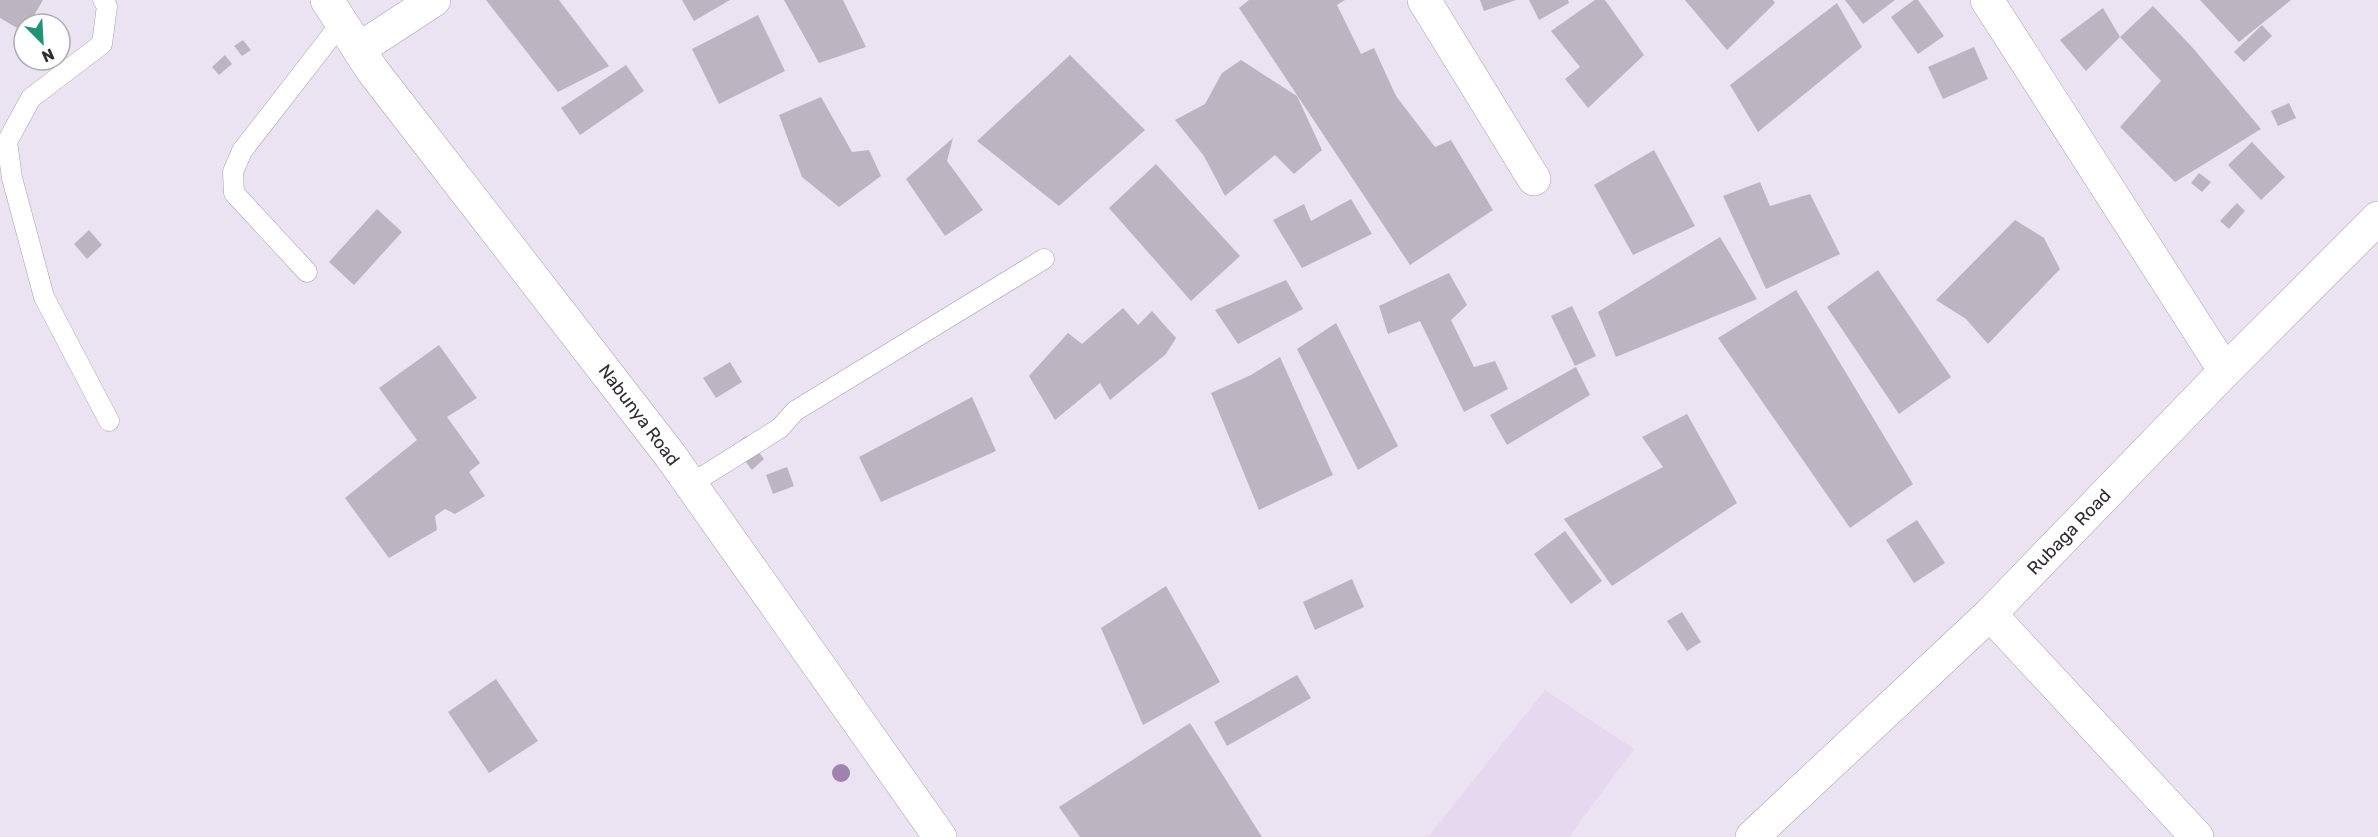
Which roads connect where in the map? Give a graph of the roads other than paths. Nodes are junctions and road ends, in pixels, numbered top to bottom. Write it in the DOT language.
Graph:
graph roads {
  1 [pos="103,0"];
  2 [pos="434,0"];
  3 [pos="1424,0"];
  4 [pos="1987,0"];
  5 [pos="342,24"];
  6 [pos="1534,179"];
  7 [pos="2378,218"];
  8 [pos="1044,259"];
  9 [pos="307,272"];
  10 [pos="2225,371"];
  11 [pos="109,421"];
  12 [pos="691,484"];
  13 [pos="1990,614"];
  14 [pos="940,837"];
  15 [pos="1752,837"];
  16 [pos="2197,837"];
  1 -- 11 [label="lane"];
  2 -- 5 [label="main road"];
  3 -- 6 [label="main road"];
  4 -- 10 [label="main road"];
  5 -- 9 [label="lane"];
  5 -- 12 [label="main road, Nabunya Road"];
  7 -- 10 [label="main road, Rubaga Road"];
  8 -- 12 [label="lane"];
  10 -- 13 [label="main road, Rubaga Road"];
  12 -- 14 [label="main road, Nabunya Road"];
  13 -- 15 [label="main road, Rubaga Road"];
  13 -- 16 [label="main road"];
}
